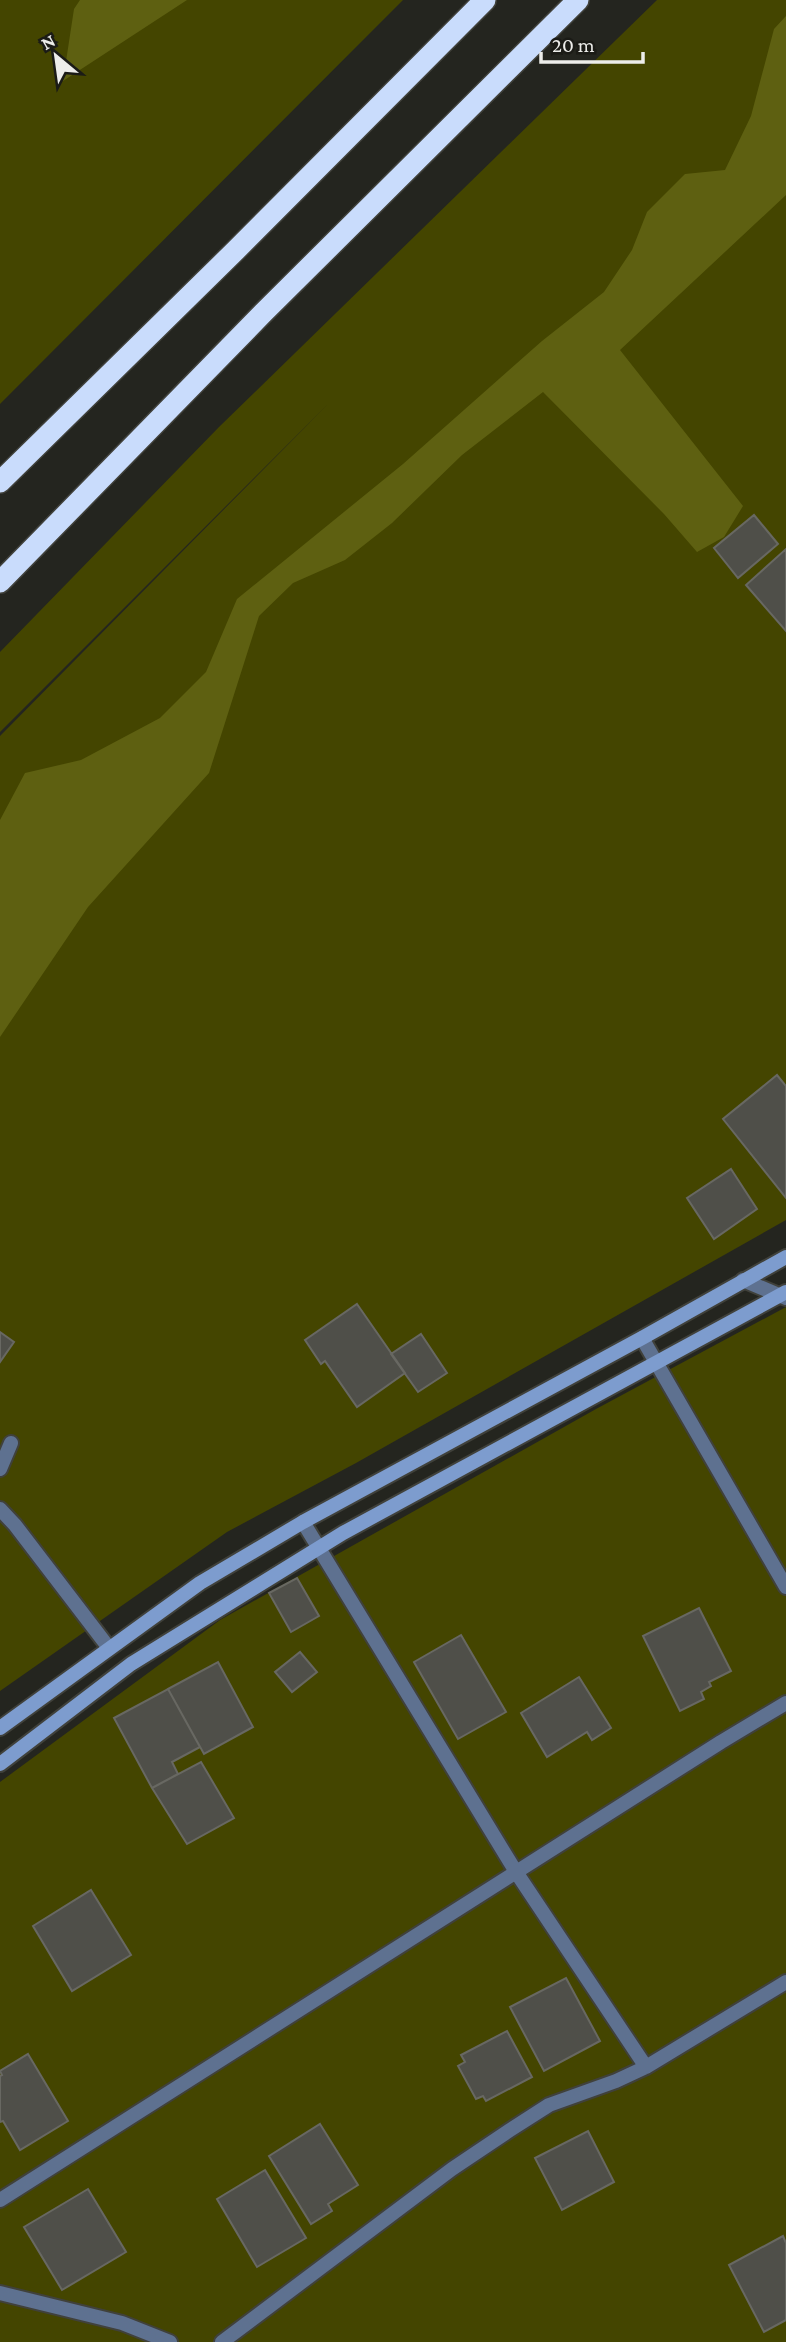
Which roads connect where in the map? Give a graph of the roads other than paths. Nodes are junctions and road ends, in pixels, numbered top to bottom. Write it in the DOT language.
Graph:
graph roads {
  1 [pos="485,0"];
  2 [pos="578,0"];
  3 [pos="0,482"];
  4 [pos="0,582"];
  5 [pos="786,1257"];
  6 [pos="743,1280"];
  7 [pos="784,1295"];
  8 [pos="642,1338"];
  9 [pos="656,1363"];
  10 [pos="11,1443"];
  11 [pos="0,1469"];
  12 [pos="0,1508"];
  13 [pos="303,1522"];
  14 [pos="318,1548"];
  15 [pos="786,1587"];
  16 [pos="109,1648"];
  17 [pos="786,1703"];
  18 [pos="0,1728"];
  19 [pos="0,1764"];
  20 [pos="516,1872"];
  21 [pos="786,1982"];
  22 [pos="646,2067"];
  23 [pos="0,2200"];
  24 [pos="0,2293"];
  25 [pos="247,2325"];
  26 [pos="170,2342"];
  27 [pos="222,2342"];
  28 [pos="246,2342"];
  1 -- 3 [label="highway"];
  2 -- 4 [label="highway"];
  5 -- 6 [label="main road"];
  6 -- 7 [label="street"];
  6 -- 8 [label="main road"];
  7 -- 9 [label="main road"];
  8 -- 9 [label="street"];
  8 -- 13 [label="main road"];
  9 -- 14 [label="main road"];
  9 -- 15 [label="street"];
  10 -- 11 [label="street"];
  12 -- 16 [label="street"];
  13 -- 14 [label="street"];
  13 -- 16 [label="main road"];
  14 -- 19 [label="main road"];
  14 -- 20 [label="street"];
  16 -- 18 [label="main road"];
  17 -- 20 [label="street"];
  20 -- 22 [label="street"];
  20 -- 23 [label="street"];
  21 -- 22 [label="street"];
  22 -- 25 [label="street"];
  24 -- 26 [label="street"];
  25 -- 27 [label="street"];
  25 -- 28 [label="street"];
}
